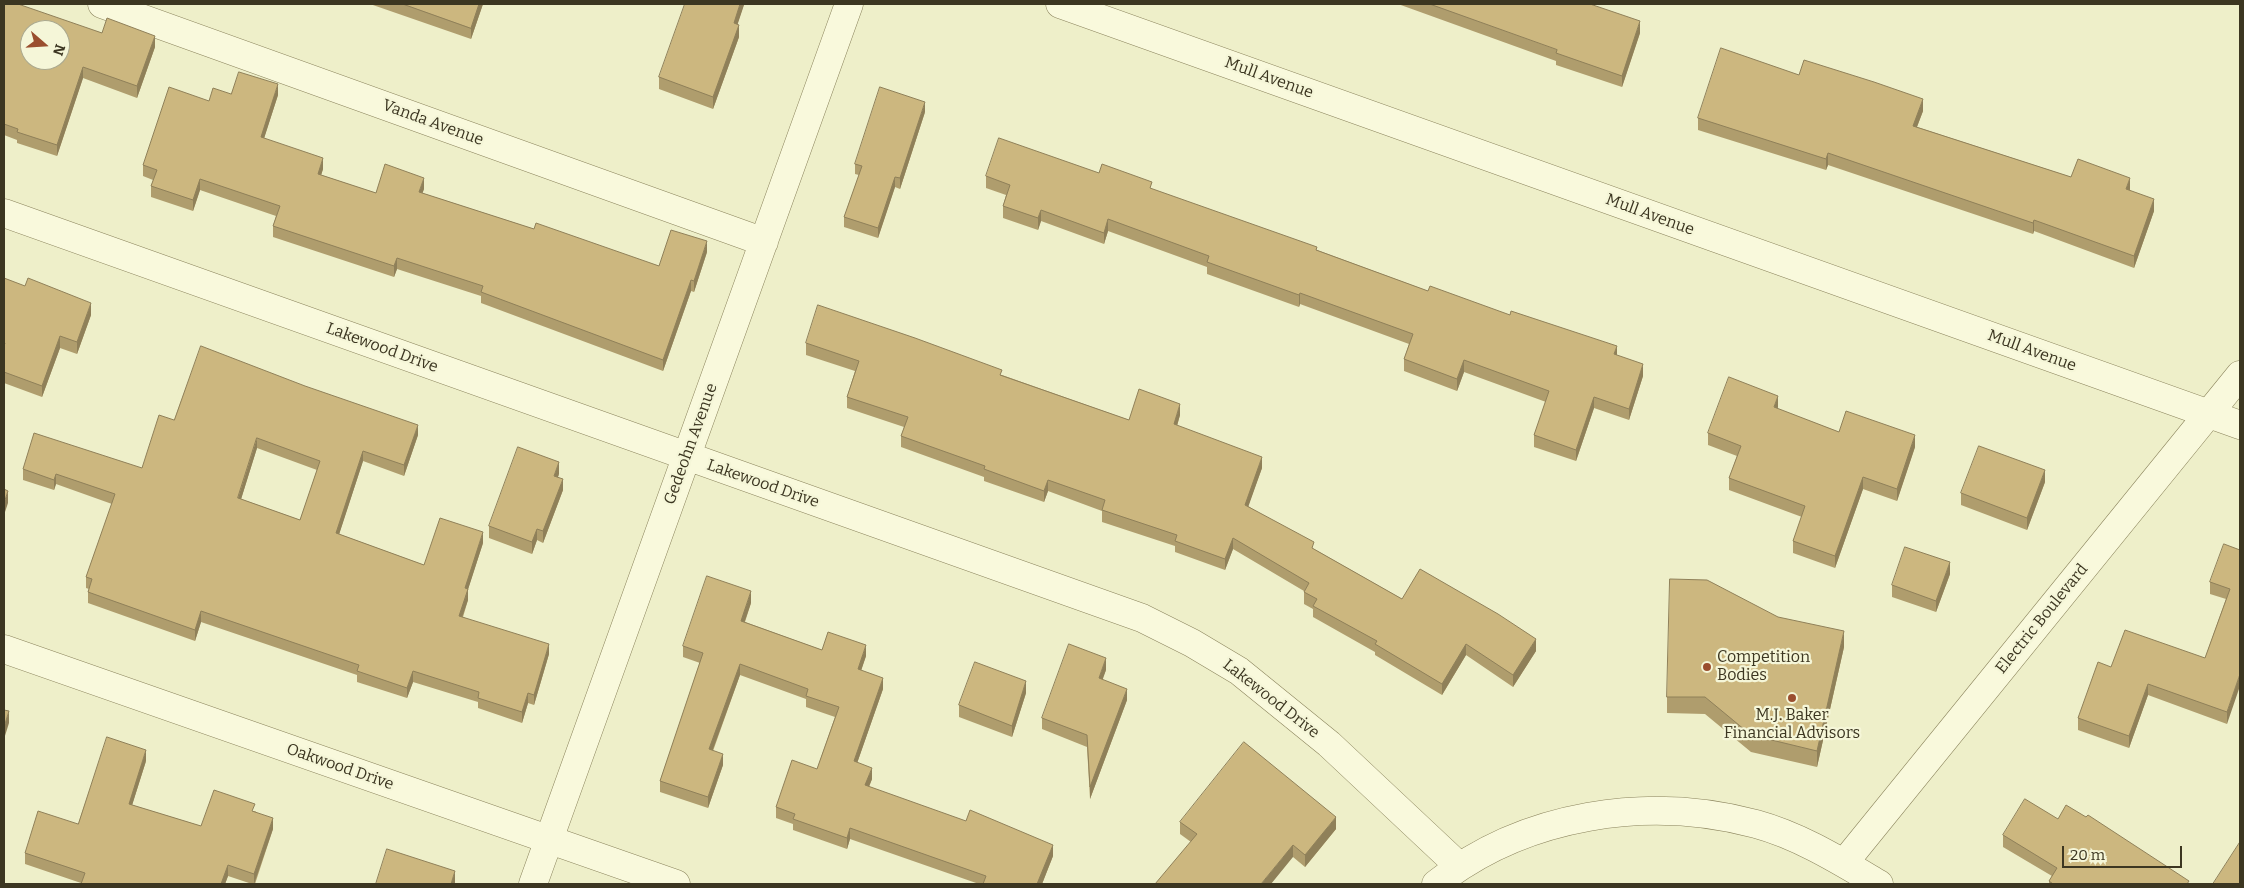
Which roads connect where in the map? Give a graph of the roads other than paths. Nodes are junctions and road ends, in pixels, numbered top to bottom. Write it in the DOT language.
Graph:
graph roads {
  1 [pos="102,4"];
  2 [pos="849,4"];
  3 [pos="1060,4"];
  4 [pos="4,213"];
  5 [pos="764,242"];
  6 [pos="2240,375"];
  7 [pos="2209,414"];
  8 [pos="2240,425"];
  9 [pos="687,456"];
  10 [pos="4,649"];
  11 [pos="549,841"];
  12 [pos="1844,863"];
  13 [pos="1459,866"];
  14 [pos="533,884"];
  15 [pos="676,884"];
  16 [pos="1436,884"];
  17 [pos="1879,884"];
  1 -- 5 [label="street, Vanda Avenue"];
  2 -- 5 [label="street, Gedeohn Avenue"];
  3 -- 7 [label="street, Mull Avenue"];
  4 -- 9 [label="street, Lakewood Drive"];
  5 -- 9 [label="street, Gedeohn Avenue"];
  6 -- 7 [label="street, Electric Boulevard"];
  7 -- 8 [label="street, Mull Avenue"];
  7 -- 12 [label="street, Electric Boulevard"];
  9 -- 11 [label="street, Gedeohn Avenue"];
  9 -- 13 [label="street, Lakewood Drive"];
  10 -- 11 [label="street, Oakwood Drive"];
  11 -- 14 [label="street, Gedeohn Avenue"];
  11 -- 15 [label="street, Oakwood Drive"];
  12 -- 13 [label="street"];
  12 -- 17 [label="street"];
  13 -- 16 [label="street"];
}
